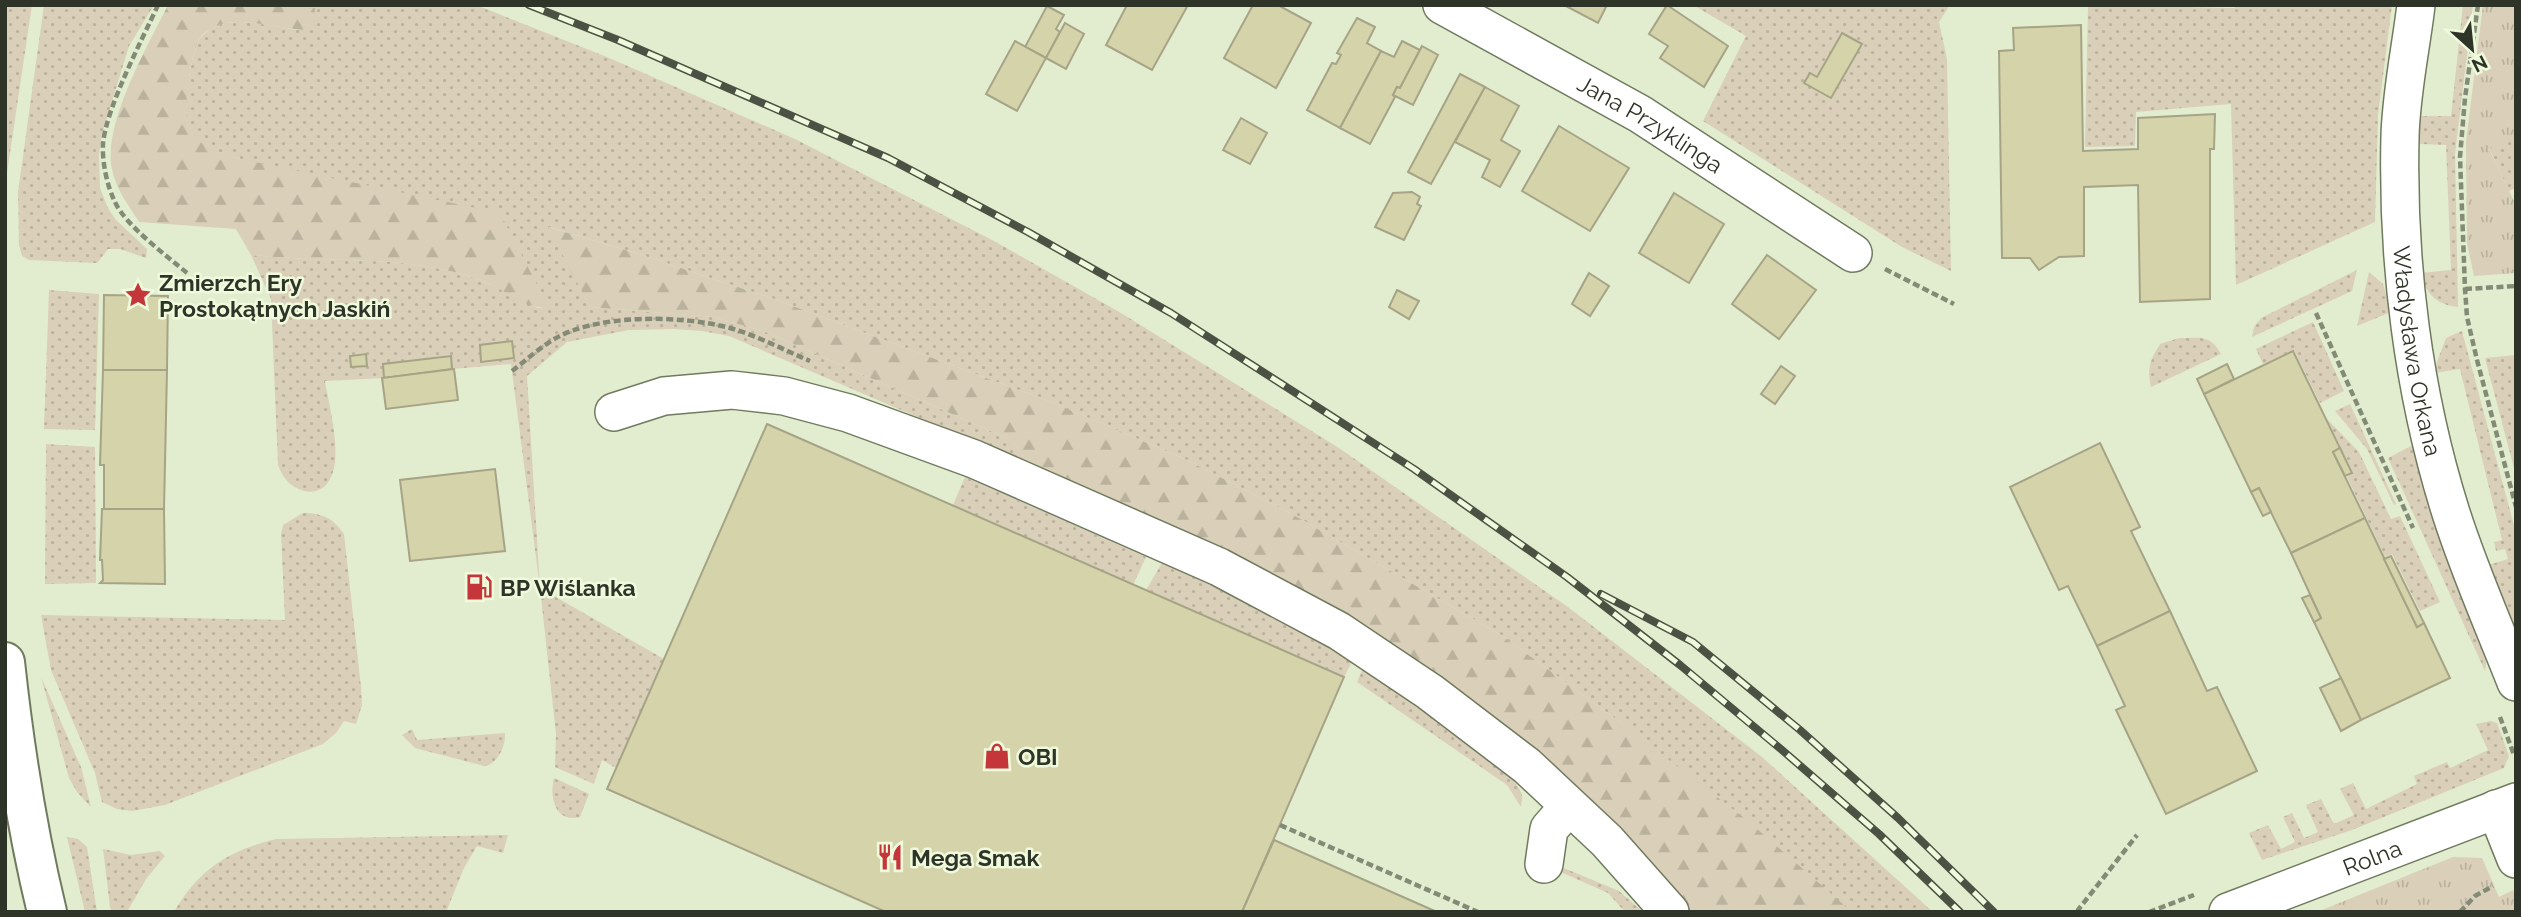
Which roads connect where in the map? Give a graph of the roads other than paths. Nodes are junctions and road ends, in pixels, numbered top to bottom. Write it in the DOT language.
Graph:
graph roads {
  1 [pos="1442,5"];
  2 [pos="2416,5"];
  3 [pos="1853,253"];
  4 [pos="614,412"];
  5 [pos="5,662"];
  6 [pos="2516,682"];
  7 [pos="1569,806"];
  8 [pos="2506,806"];
  9 [pos="1544,864"];
  10 [pos="2508,871"];
  11 [pos="47,912"];
  12 [pos="1670,912"];
  13 [pos="2228,912"];
  1 -- 3 [label="street, Jana Przyklinga"];
  2 -- 6 [label="street, Władysława Orkana"];
  4 -- 7 [label="street"];
  5 -- 11 [label="main road"];
  7 -- 9 [label="street"];
  7 -- 12 [label="street"];
  8 -- 10 [label="street"];
  8 -- 13 [label="street, Rolna"];
}
